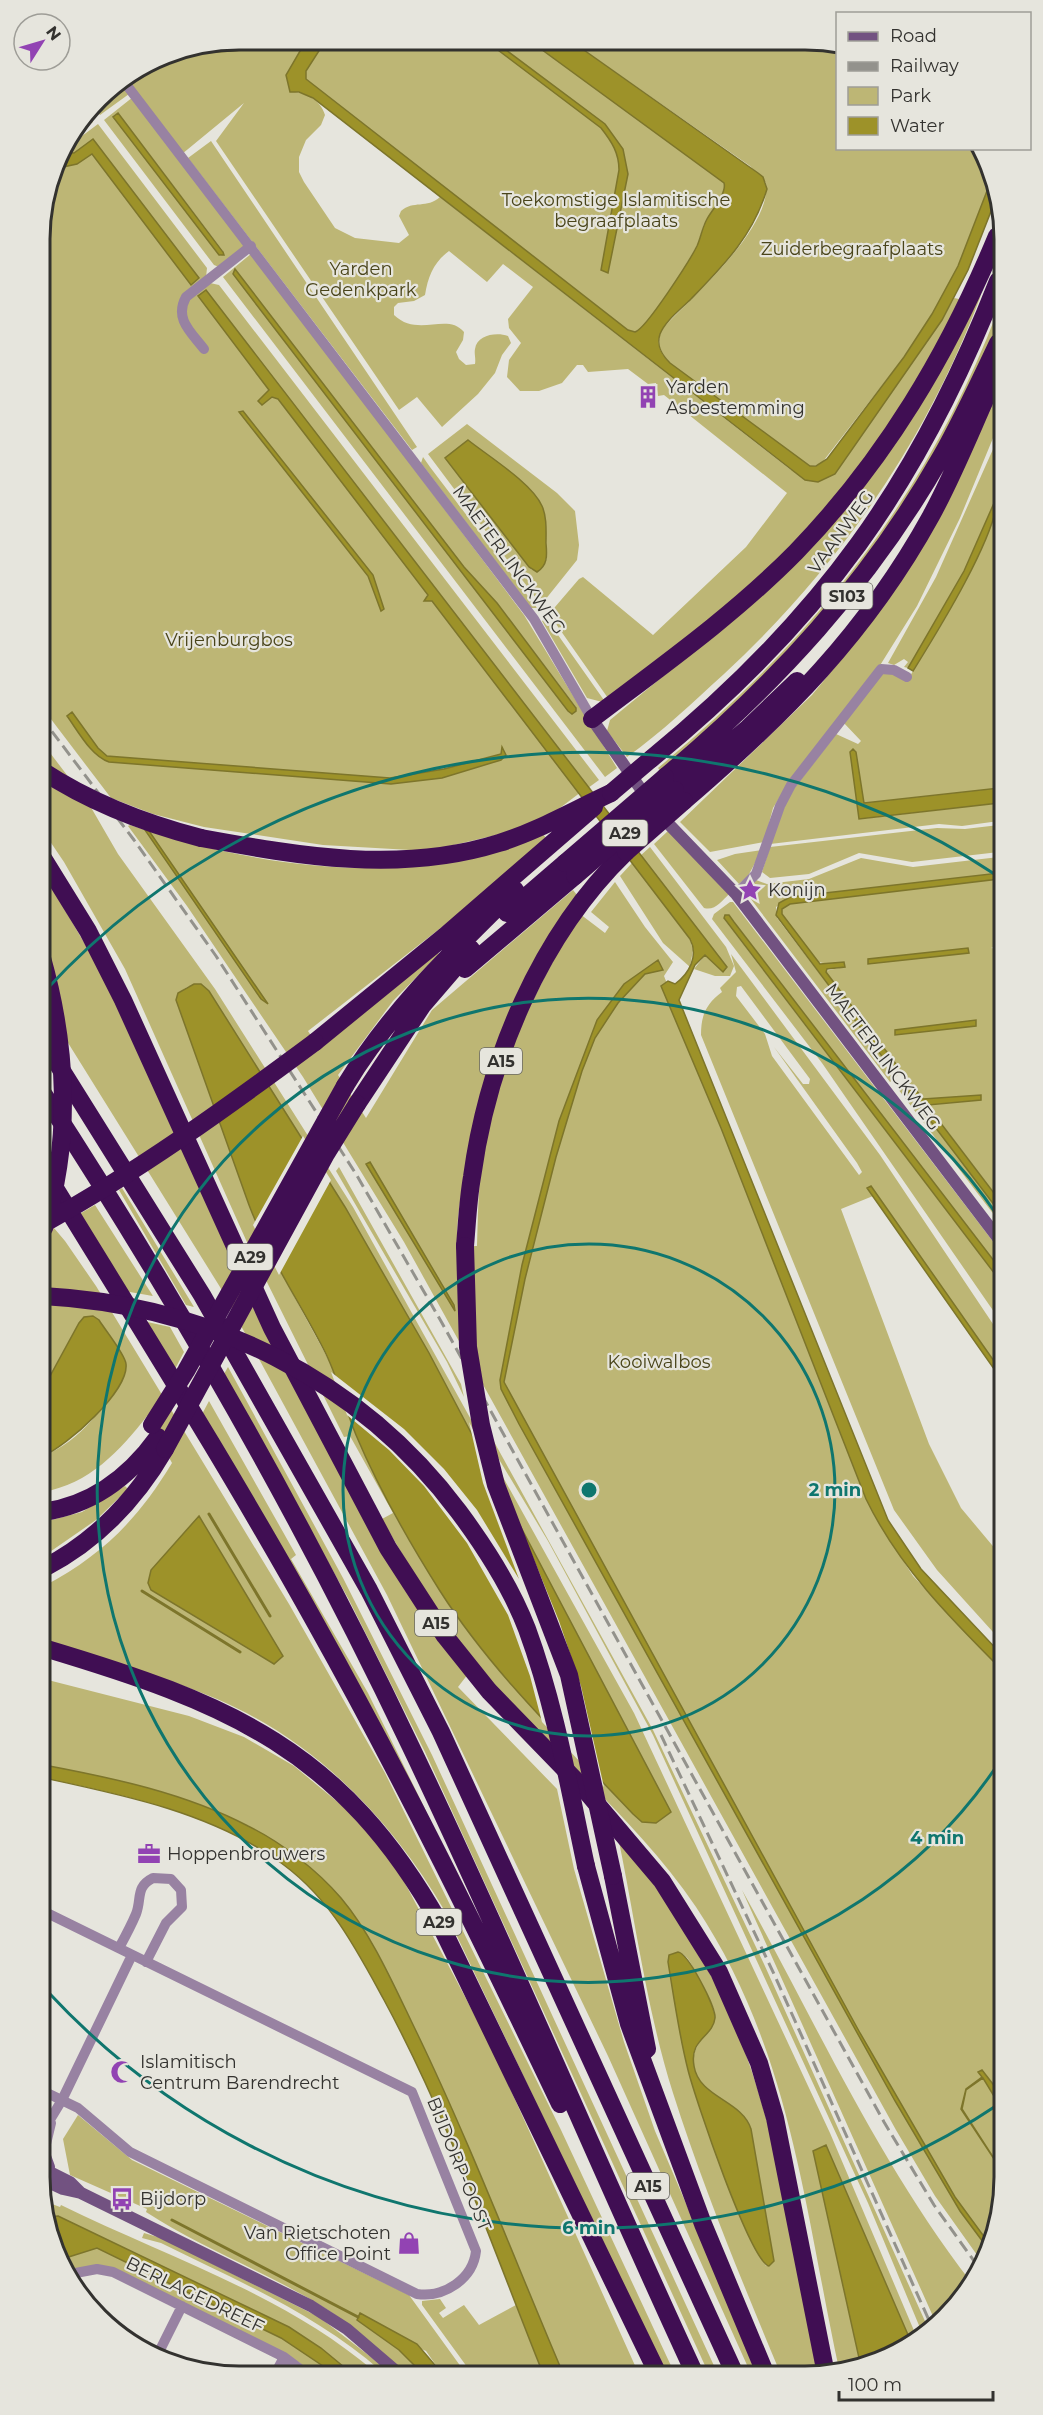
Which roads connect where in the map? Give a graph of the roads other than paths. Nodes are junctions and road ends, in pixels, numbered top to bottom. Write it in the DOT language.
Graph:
graph roads {
  1 [pos="128,86"];
  2 [pos="251,246"];
  3 [pos="994,246"];
  4 [pos="994,291"];
  5 [pos="204,349"];
  6 [pos="994,351"];
  7 [pos="994,376"];
  8 [pos="907,677"];
  9 [pos="592,719"];
  10 [pos="50,776"];
  11 [pos="675,789"];
  12 [pos="611,793"];
  13 [pos="561,858"];
  14 [pos="50,869"];
  15 [pos="736,894"];
  16 [pos="50,992"];
  17 [pos="50,1052"];
  18 [pos="50,1104"];
  19 [pos="50,1179"];
  20 [pos="49,1203"];
  21 [pos="49,1204"];
  22 [pos="49,1220"];
  23 [pos="993,1232"];
  24 [pos="49,1297"];
  25 [pos="123,1299"];
  26 [pos="158,1437"];
  27 [pos="49,1501"];
  28 [pos="49,1511"];
  29 [pos="49,1565"];
  30 [pos="49,1650"];
  31 [pos="49,1914"];
  32 [pos="119,1948"];
  33 [pos="132,1955"];
  34 [pos="146,1962"];
  35 [pos="652,2084"];
  36 [pos="49,2094"];
  37 [pos="62,2100"];
  38 [pos="49,2123"];
  39 [pos="49,2177"];
  40 [pos="638,2251"];
  41 [pos="76,2273"];
  42 [pos="182,2306"];
  43 [pos="161,2348"];
  44 [pos="284,2356"];
  45 [pos="824,2364"];
  46 [pos="279,2366"];
  47 [pos="296,2366"];
  48 [pos="390,2366"];
  49 [pos="654,2366"];
  50 [pos="691,2366"];
  51 [pos="731,2366"];
  52 [pos="762,2366"];
  1 -- 2 [label="street, MAETERLINCKWEG"];
  2 -- 5 [label="street"];
  2 -- 9 [label="street, MAETERLINCKWEG"];
  3 -- 9 [label="highway"];
  4 -- 12 [label="highway, VAANWEG / S103, bridge"];
  6 -- 11 [label="highway, S103"];
  7 -- 11 [label="highway, S103"];
  8 -- 15 [label="street"];
  9 -- 15 [label="street, MAETERLINCKWEG"];
  10 -- 12 [label="highway, A29, bridge"];
  11 -- 13 [label="highway, A29, bridge"];
  11 -- 35 [label="highway, A15, bridge"];
  12 -- 13 [label="highway, A29"];
  13 -- 22 [label="highway, A29, bridge"];
  13 -- 26 [label="highway, A29, bridge"];
  13 -- 26 [label="highway, A29, bridge"];
  14 -- 45 [label="highway, A15"];
  15 -- 23 [label="street, MAETERLINCKWEG"];
  16 -- 20 [label="highway, bridge"];
  17 -- 51 [label="highway, A15"];
  18 -- 40 [label="highway, A15"];
  19 -- 25 [label="highway, A15"];
  21 -- 25 [label="highway"];
  24 -- 35 [label="highway, A15, bridge"];
  25 -- 40 [label="highway, A15"];
  26 -- 27 [label="highway, A29"];
  26 -- 28 [label="highway"];
  26 -- 29 [label="highway, A29"];
  30 -- 49 [label="highway, A29"];
  31 -- 32 [label="street, BIJDORP-OOST"];
  32 -- 33 [label="street, BIJDORP-OOST"];
  32 -- 34 [label="street"];
  33 -- 34 [label="street, BIJDORP-OOST"];
  33 -- 37 [label="street"];
  34 -- 37 [label="street, BIJDORP-OOST"];
  35 -- 52 [label="highway, A15"];
  36 -- 37 [label="street, BIJDORP-OOST"];
  37 -- 38 [label="street"];
  39 -- 48 [label="street"];
  40 -- 50 [label="highway, A15"];
  41 -- 42 [label="street, BERLAGEDREEF"];
  42 -- 43 [label="street"];
  42 -- 44 [label="street, BERLAGEDREEF"];
  44 -- 46 [label="street"];
  44 -- 47 [label="street, BERLAGEDREEF"];
}
